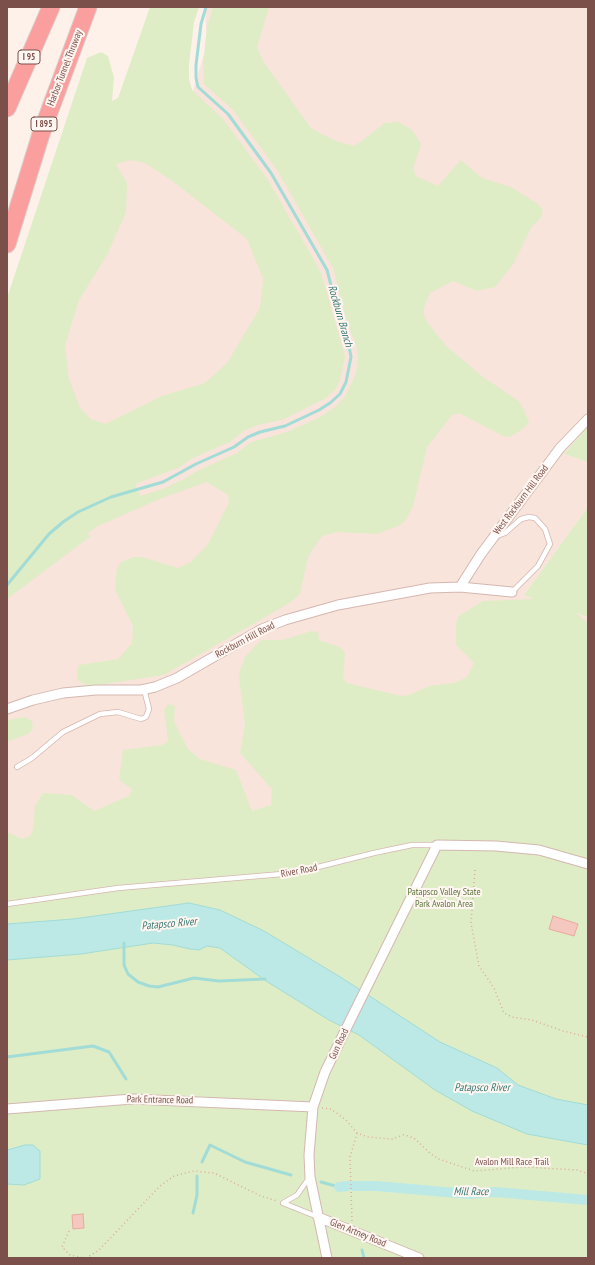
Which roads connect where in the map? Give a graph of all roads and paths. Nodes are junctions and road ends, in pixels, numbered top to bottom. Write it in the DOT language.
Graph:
graph roads {
  1 [pos="51,7"];
  2 [pos="88,7"];
  3 [pos="7,108"];
  4 [pos="7,244"];
  5 [pos="588,419"];
  6 [pos="493,537"];
  7 [pos="460,587"];
  8 [pos="512,592"];
  9 [pos="144,689"];
  10 [pos="7,709"];
  11 [pos="16,766"];
  12 [pos="437,845"];
  13 [pos="588,864"];
  14 [pos="474,870"];
  15 [pos="7,904"];
  16 [pos="588,1037"];
  17 [pos="312,1107"];
  18 [pos="7,1109"];
  19 [pos="357,1133"];
  20 [pos="588,1174"];
  21 [pos="310,1177"];
  22 [pos="283,1203"];
  23 [pos="318,1217"];
  24 [pos="69,1231"];
  25 [pos="353,1231"];
  26 [pos="85,1258"];
  27 [pos="327,1258"];
  28 [pos="419,1258"];
  1 -- 3 [label="highway, I 95"];
  2 -- 4 [label="highway, Harbor Tunnel Thruway / I 895"];
  5 -- 6 [label="street, West Rockburn Hill Road"];
  6 -- 7 [label="street, West Rockburn Hill Road"];
  6 -- 8 [label="lane"];
  7 -- 8 [label="street, Rockburn Hill Road"];
  7 -- 9 [label="street, Rockburn Hill Road"];
  9 -- 10 [label="street, Rockburn Hill Road"];
  9 -- 11 [label="lane"];
  12 -- 13 [label="street, River Road"];
  12 -- 15 [label="lane, River Road"];
  12 -- 17 [label="street, Gun Road"];
  14 -- 16 [label="path"];
  17 -- 18 [label="street, Park Entrance Road"];
  17 -- 19 [label="path"];
  17 -- 21 [label="street, Gun Road"];
  19 -- 20 [label="path, Avalon Mill Race Trail"];
  19 -- 25 [label="path"];
  21 -- 22 [label="lane"];
  21 -- 23 [label="street, Gun Road"];
  22 -- 23 [label="lane"];
  22 -- 26 [label="path"];
  23 -- 25 [label="street, Glen Artney Road"];
  23 -- 27 [label="street, Gun Road"];
  24 -- 26 [label="path"];
  25 -- 28 [label="street, Glen Artney Road"];
}
